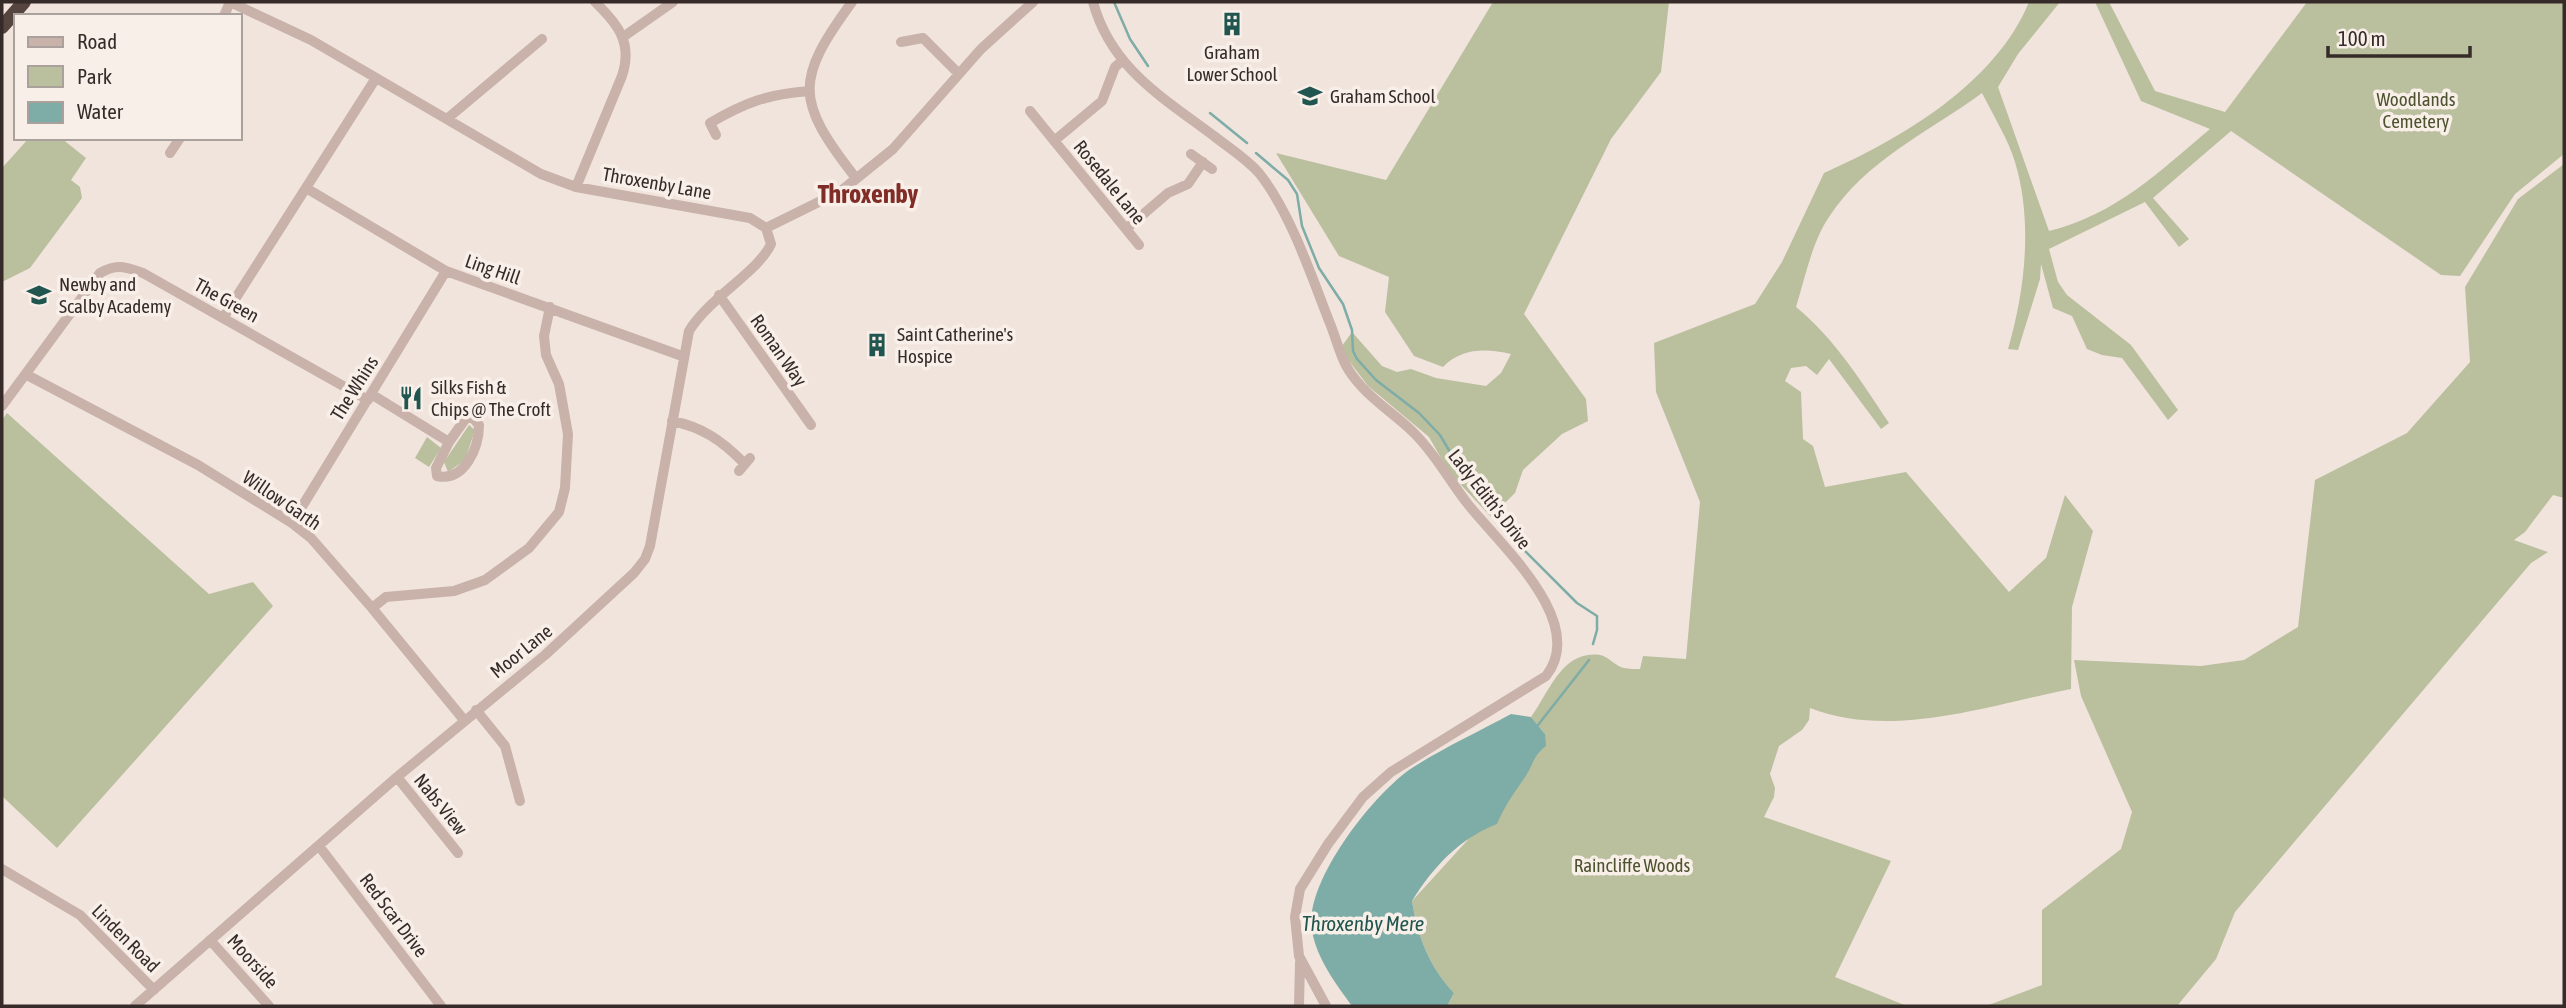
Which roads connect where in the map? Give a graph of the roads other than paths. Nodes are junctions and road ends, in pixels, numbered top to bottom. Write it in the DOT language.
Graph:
graph roads {
  1 [pos="24,2"];
  2 [pos="230,2"];
  3 [pos="595,2"];
  4 [pos="673,2"];
  5 [pos="852,2"];
  6 [pos="1033,2"];
  7 [pos="1094,2"];
  8 [pos="2,27"];
  9 [pos="623,37"];
  10 [pos="542,39"];
  11 [pos="901,42"];
  12 [pos="1122,61"];
  13 [pos="958,73"];
  14 [pos="376,78"];
  15 [pos="810,91"];
  16 [pos="1030,111"];
  17 [pos="448,118"];
  18 [pos="716,135"];
  19 [pos="179,140"];
  20 [pos="1054,141"];
  21 [pos="170,153"];
  22 [pos="1191,154"];
  23 [pos="855,177"];
  24 [pos="576,187"];
  25 [pos="306,188"];
  26 [pos="766,228"];
  27 [pos="1126,229"];
  28 [pos="1139,245"];
  29 [pos="446,271"];
  30 [pos="719,296"];
  31 [pos="550,307"];
  32 [pos="223,318"];
  33 [pos="682,356"];
  34 [pos="27,374"];
  35 [pos="369,397"];
  36 [pos="2,406"];
  37 [pos="671,421"];
  38 [pos="812,426"];
  39 [pos="449,442"];
  40 [pos="744,463"];
  41 [pos="292,523"];
  42 [pos="373,608"];
  43 [pos="476,710"];
  44 [pos="464,720"];
  45 [pos="397,777"];
  46 [pos="520,801"];
  47 [pos="319,846"];
  48 [pos="458,853"];
  49 [pos="2,869"];
  50 [pos="210,940"];
  51 [pos="1299,956"];
  52 [pos="154,990"];
  53 [pos="135,1006"];
  54 [pos="269,1006"];
  55 [pos="441,1006"];
  56 [pos="1299,1006"];
  57 [pos="1326,1006"];
  1 -- 8 [label="highway"];
  2 -- 14 [label="street, Throxenby Lane"];
  3 -- 9 [label="street"];
  4 -- 9 [label="street"];
  5 -- 15 [label="street"];
  6 -- 13 [label="street"];
  7 -- 12 [label="street, Lady Edith's Drive"];
  9 -- 24 [label="street"];
  10 -- 17 [label="street"];
  11 -- 13 [label="street"];
  12 -- 20 [label="street, Rosedale Lane"];
  12 -- 51 [label="street, Lady Edith's Drive"];
  13 -- 23 [label="street"];
  14 -- 17 [label="street, Throxenby Lane"];
  14 -- 25 [label="street"];
  15 -- 18 [label="street"];
  15 -- 23 [label="street"];
  16 -- 20 [label="street, Rosedale Lane"];
  17 -- 24 [label="street, Throxenby Lane"];
  19 -- 21 [label="street"];
  20 -- 27 [label="street, Rosedale Lane"];
  22 -- 27 [label="street"];
  23 -- 26 [label="street"];
  24 -- 26 [label="street, Throxenby Lane"];
  25 -- 29 [label="street, Ling Hill"];
  25 -- 32 [label="street"];
  26 -- 30 [label="street, Moor Lane"];
  27 -- 28 [label="street, Rosedale Lane"];
  29 -- 31 [label="street, Ling Hill"];
  29 -- 35 [label="street, The Whins"];
  30 -- 33 [label="street, Moor Lane"];
  30 -- 38 [label="street, Roman Way"];
  31 -- 33 [label="street, Ling Hill"];
  31 -- 42 [label="street"];
  32 -- 34 [label="street, The Green"];
  32 -- 35 [label="street, The Green"];
  33 -- 37 [label="street, Moor Lane"];
  34 -- 36 [label="street, The Green"];
  34 -- 41 [label="street, Willow Garth"];
  35 -- 39 [label="street, The Green"];
  35 -- 41 [label="street, The Whins"];
  37 -- 40 [label="street"];
  37 -- 43 [label="street, Moor Lane"];
  39 -- 39 [label="street"];
  41 -- 42 [label="street, Willow Garth"];
  42 -- 44 [label="street, Willow Garth"];
  43 -- 44 [label="street, Moor Lane"];
  43 -- 46 [label="street"];
  44 -- 45 [label="street, Moor Lane"];
  45 -- 47 [label="street, Moor Lane"];
  45 -- 48 [label="street, Nabs View"];
  47 -- 50 [label="street, Moor Lane"];
  47 -- 55 [label="street, Red Scar Drive"];
  49 -- 52 [label="street, Linden Road"];
  50 -- 52 [label="street, Moor Lane"];
  50 -- 54 [label="street, Moorside"];
  51 -- 56 [label="street"];
  51 -- 57 [label="street, Lady Edith's Drive"];
  52 -- 53 [label="street, Moor Lane"];
}
